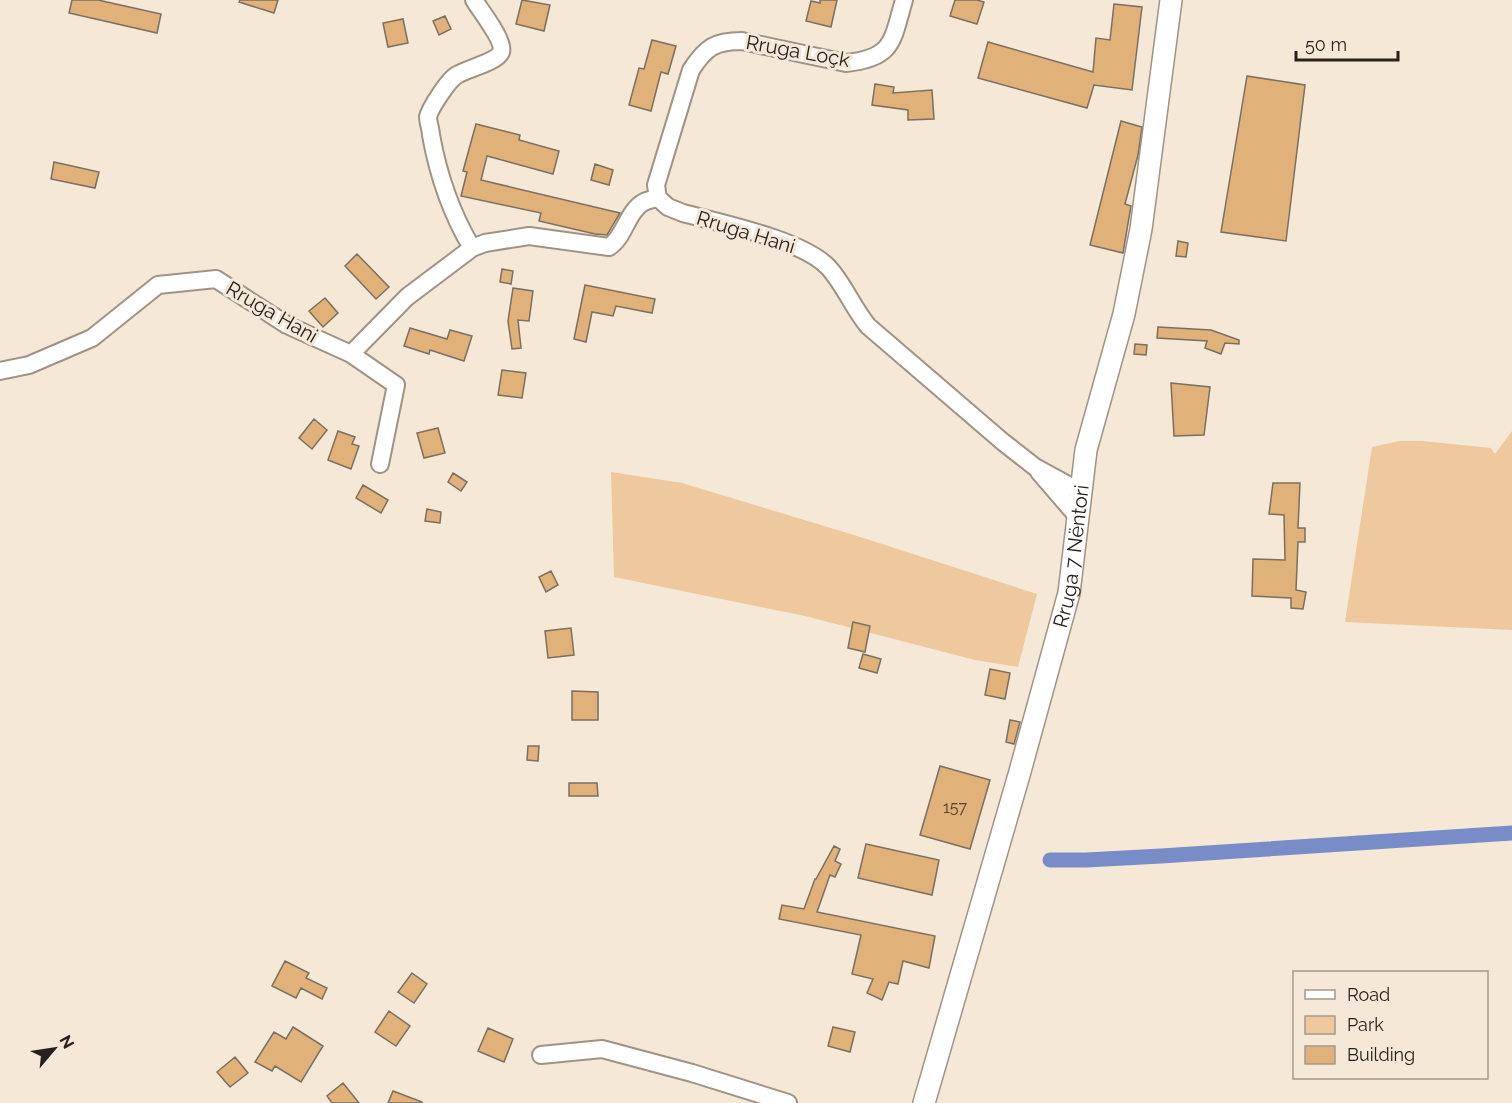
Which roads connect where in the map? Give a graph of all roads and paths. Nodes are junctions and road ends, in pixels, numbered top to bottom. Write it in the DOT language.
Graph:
graph roads {
  1 [pos="474,0"];
  2 [pos="904,0"];
  3 [pos="1171,0"];
  4 [pos="658,198"];
  5 [pos="472,248"];
  6 [pos="351,354"];
  7 [pos="0,371"];
  8 [pos="380,464"];
  9 [pos="1035,467"];
  10 [pos="1081,492"];
  11 [pos="1077,516"];
  12 [pos="541,1054"];
  13 [pos="788,1103"];
  14 [pos="924,1103"];
  1 -- 5 [label="street"];
  2 -- 4 [label="street, Rruga Loçk"];
  3 -- 10 [label="main road, Rruga 7 Nëntori"];
  4 -- 5 [label="street"];
  4 -- 9 [label="street, Rruga Hani"];
  5 -- 6 [label="street"];
  6 -- 7 [label="street, Rruga Hani"];
  6 -- 8 [label="street, Rruga Hani"];
  9 -- 10 [label="street, Rruga Hani"];
  9 -- 11 [label="street, Rruga Hani"];
  10 -- 11 [label="main road, Rruga 7 Nëntori"];
  11 -- 14 [label="main road, Rruga 7 Nëntori"];
  12 -- 13 [label="street"];
}
